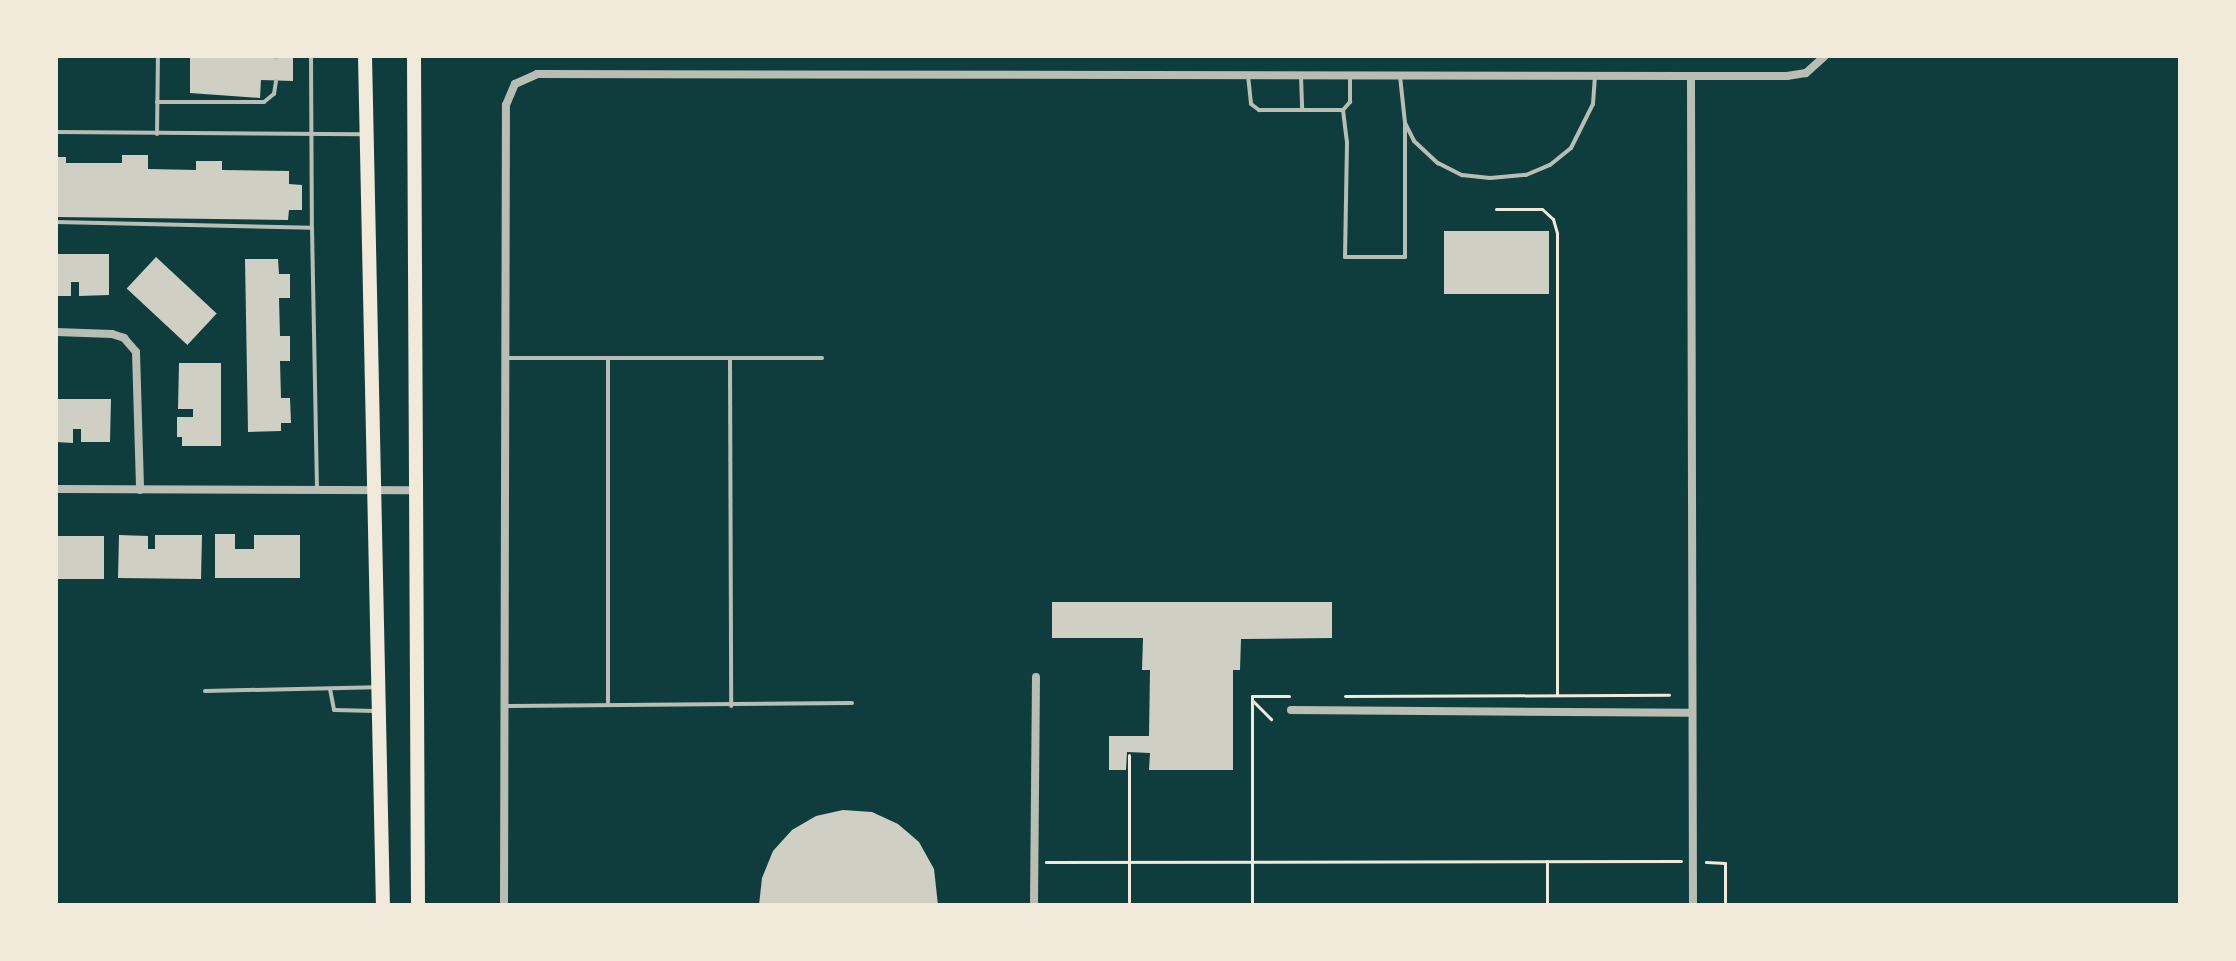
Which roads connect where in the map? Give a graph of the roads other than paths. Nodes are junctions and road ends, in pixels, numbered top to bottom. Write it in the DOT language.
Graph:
graph roads {
  1 [pos="158,56"];
  2 [pos="311,56"];
  3 [pos="365,56"];
  4 [pos="414,56"];
  5 [pos="1825,56"];
  6 [pos="1248,75"];
  7 [pos="1301,75"];
  8 [pos="1350,75"];
  9 [pos="1400,75"];
  10 [pos="1596,76"];
  11 [pos="1691,76"];
  12 [pos="276,81"];
  13 [pos="157,102"];
  14 [pos="1302,110"];
  15 [pos="1343,110"];
  16 [pos="1405,123"];
  17 [pos="56,132"];
  18 [pos="157,134"];
  19 [pos="365,134"];
  20 [pos="313,136"];
  21 [pos="56,222"];
  22 [pos="312,228"];
  23 [pos="56,332"];
  24 [pos="505,358"];
  25 [pos="822,358"];
  26 [pos="608,359"];
  27 [pos="730,360"];
  28 [pos="56,489"];
  29 [pos="140,490"];
  30 [pos="318,490"];
  31 [pos="375,490"];
  32 [pos="413,490"];
  33 [pos="1036,677"];
  34 [pos="377,687"];
  35 [pos="330,688"];
  36 [pos="205,691"];
  37 [pos="852,703"];
  38 [pos="608,705"];
  39 [pos="504,706"];
  40 [pos="731,706"];
  41 [pos="1291,710"];
  42 [pos="378,711"];
  43 [pos="1691,713"];
  44 [pos="383,905"];
  45 [pos="418,905"];
  46 [pos="504,905"];
  47 [pos="1034,905"];
  48 [pos="1693,905"];
  1 -- 13 [label="lane"];
  2 -- 20 [label="lane"];
  3 -- 19 [label="main road"];
  4 -- 32 [label="main road"];
  5 -- 11 [label="street"];
  6 -- 7 [label="street"];
  6 -- 14 [label="lane"];
  6 -- 24 [label="street"];
  7 -- 8 [label="street"];
  7 -- 14 [label="lane"];
  8 -- 9 [label="street"];
  8 -- 15 [label="lane"];
  9 -- 10 [label="street"];
  9 -- 16 [label="lane"];
  10 -- 11 [label="street"];
  10 -- 16 [label="lane"];
  11 -- 43 [label="street"];
  12 -- 13 [label="lane"];
  13 -- 18 [label="lane"];
  14 -- 15 [label="lane"];
  15 -- 16 [label="lane"];
  17 -- 18 [label="lane"];
  18 -- 20 [label="lane"];
  19 -- 20 [label="lane"];
  19 -- 31 [label="main road"];
  20 -- 22 [label="lane"];
  21 -- 22 [label="lane"];
  22 -- 30 [label="lane"];
  23 -- 29 [label="street"];
  24 -- 26 [label="lane"];
  24 -- 39 [label="street"];
  25 -- 27 [label="lane"];
  26 -- 27 [label="lane"];
  26 -- 38 [label="lane"];
  27 -- 40 [label="lane"];
  28 -- 29 [label="street"];
  29 -- 30 [label="street"];
  30 -- 31 [label="street"];
  31 -- 32 [label="street"];
  31 -- 34 [label="main road"];
  32 -- 45 [label="main road"];
  33 -- 47 [label="street"];
  34 -- 35 [label="lane"];
  34 -- 42 [label="main road"];
  35 -- 36 [label="lane"];
  35 -- 42 [label="lane"];
  37 -- 40 [label="lane"];
  38 -- 39 [label="lane"];
  38 -- 40 [label="lane"];
  39 -- 46 [label="street"];
  41 -- 43 [label="street"];
  42 -- 44 [label="main road"];
  43 -- 48 [label="street"];
}
